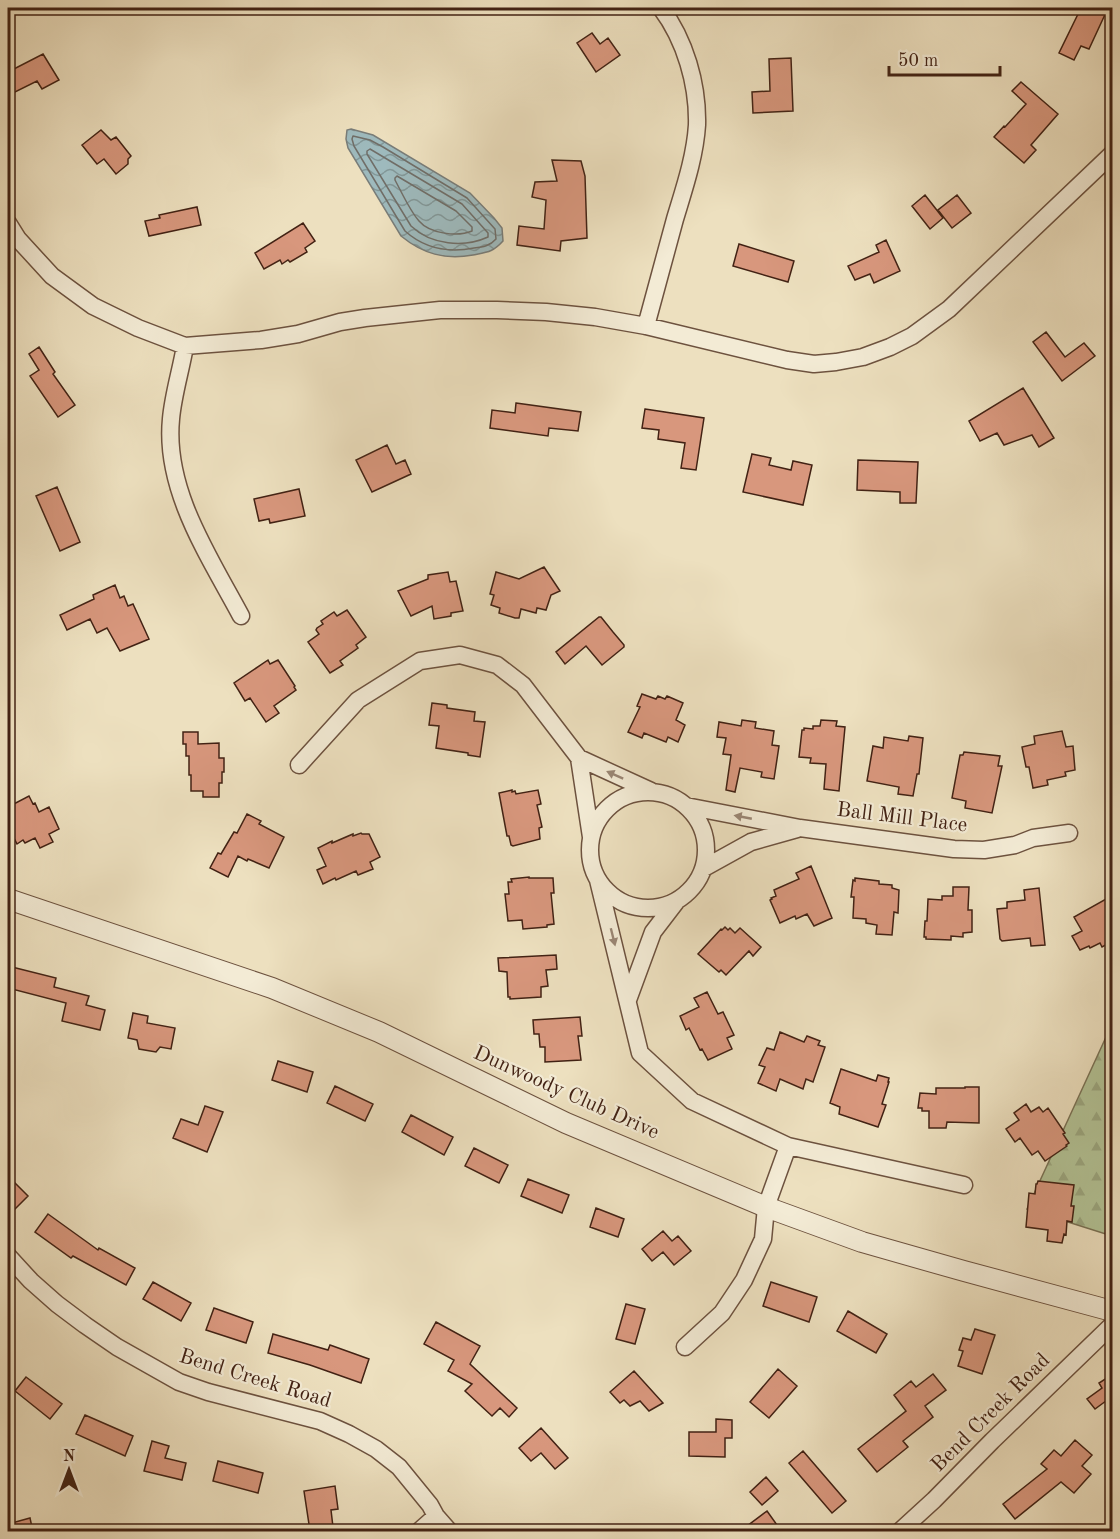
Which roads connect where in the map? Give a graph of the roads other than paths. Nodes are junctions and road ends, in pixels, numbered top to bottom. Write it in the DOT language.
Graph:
graph roads {
  1 [pos="662,8"];
  2 [pos="1113,154"];
  3 [pos="8,223"];
  4 [pos="646,326"];
  5 [pos="185,346"];
  6 [pos="241,616"];
  7 [pos="579,758"];
  8 [pos="299,765"];
  9 [pos="651,791"];
  10 [pos="686,806"];
  11 [pos="801,828"];
  12 [pos="1069,833"];
  13 [pos="591,837"];
  14 [pos="704,868"];
  15 [pos="598,880"];
  16 [pos="8,899"];
  17 [pos="676,902"];
  18 [pos="628,1001"];
  19 [pos="788,1146"];
  20 [pos="964,1185"];
  21 [pos="766,1207"];
  22 [pos="8,1256"];
  23 [pos="1113,1311"];
  24 [pos="1113,1325"];
  25 [pos="685,1347"];
  26 [pos="436,1516"];
  27 [pos="418,1532"];
  28 [pos="450,1532"];
  29 [pos="900,1532"];
  1 -- 4 [label="street"];
  2 -- 4 [label="street"];
  3 -- 5 [label="street"];
  4 -- 5 [label="street"];
  5 -- 6 [label="street"];
  7 -- 8 [label="street"];
  9 -- 7 [label="street, one-way"];
  7 -- 13 [label="street"];
  9 -- 10 [label="street"];
  9 -- 13 [label="street"];
  11 -- 10 [label="street, Ball Mill Place, one-way"];
  10 -- 14 [label="street"];
  11 -- 12 [label="street, Ball Mill Place"];
  11 -- 14 [label="street, Ball Mill Place"];
  13 -- 15 [label="street"];
  14 -- 17 [label="street"];
  15 -- 17 [label="street"];
  15 -- 18 [label="street, one-way"];
  16 -- 21 [label="street, Dunwoody Club Drive"];
  17 -- 18 [label="street"];
  18 -- 19 [label="street"];
  19 -- 20 [label="street"];
  19 -- 21 [label="street"];
  21 -- 23 [label="street, Dunwoody Club Drive"];
  21 -- 25 [label="street"];
  22 -- 26 [label="street, Bend Creek Road"];
  24 -- 29 [label="street, Bend Creek Road"];
  26 -- 27 [label="street"];
  26 -- 28 [label="street, Bend Creek Road"];
}
